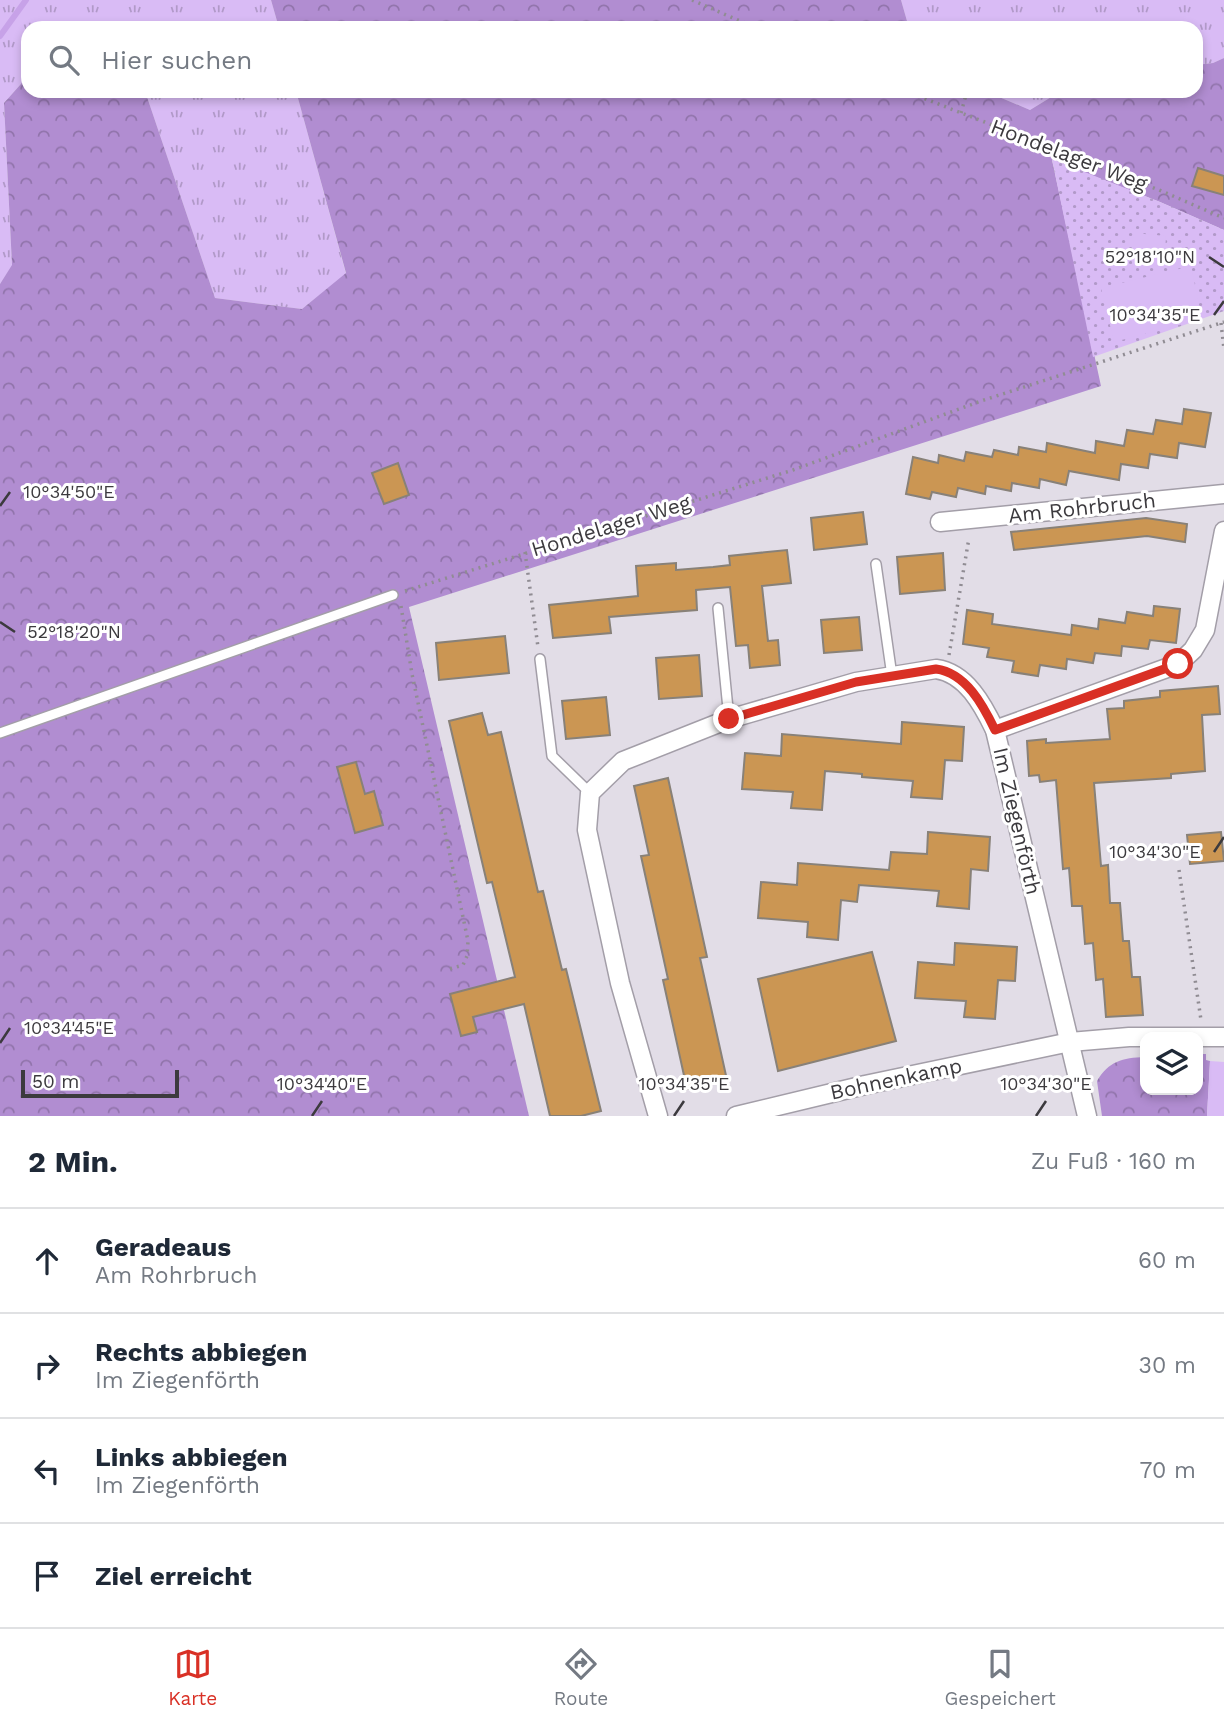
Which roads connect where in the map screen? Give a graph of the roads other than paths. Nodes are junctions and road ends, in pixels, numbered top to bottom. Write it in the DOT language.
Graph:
graph roads {
  1 [pos="1224,494"];
  2 [pos="940,522"];
  3 [pos="1224,531"];
  4 [pos="877,564"];
  5 [pos="393,595"];
  6 [pos="718,608"];
  7 [pos="540,659"];
  8 [pos="892,676"];
  9 [pos="729,719"];
  10 [pos="995,730"];
  11 [pos="0,733"];
  12 [pos="590,793"];
  13 [pos="1224,1037"];
  14 [pos="1070,1042"];
  15 [pos="658,1116"];
  16 [pos="736,1116"];
  17 [pos="1087,1116"];
  1 -- 2 [label="street, Am Rohrbruch"];
  3 -- 10 [label="street"];
  4 -- 8 [label="lane"];
  5 -- 11 [label="lane"];
  6 -- 9 [label="lane"];
  7 -- 12 [label="lane"];
  8 -- 9 [label="street"];
  8 -- 10 [label="street, Im Ziegenförth"];
  9 -- 12 [label="street"];
  10 -- 14 [label="street, Im Ziegenförth"];
  12 -- 15 [label="street"];
  13 -- 14 [label="street, Bohnenkamp"];
  14 -- 16 [label="street, Bohnenkamp"];
  14 -- 17 [label="street, Im Ziegenförth"];
}
